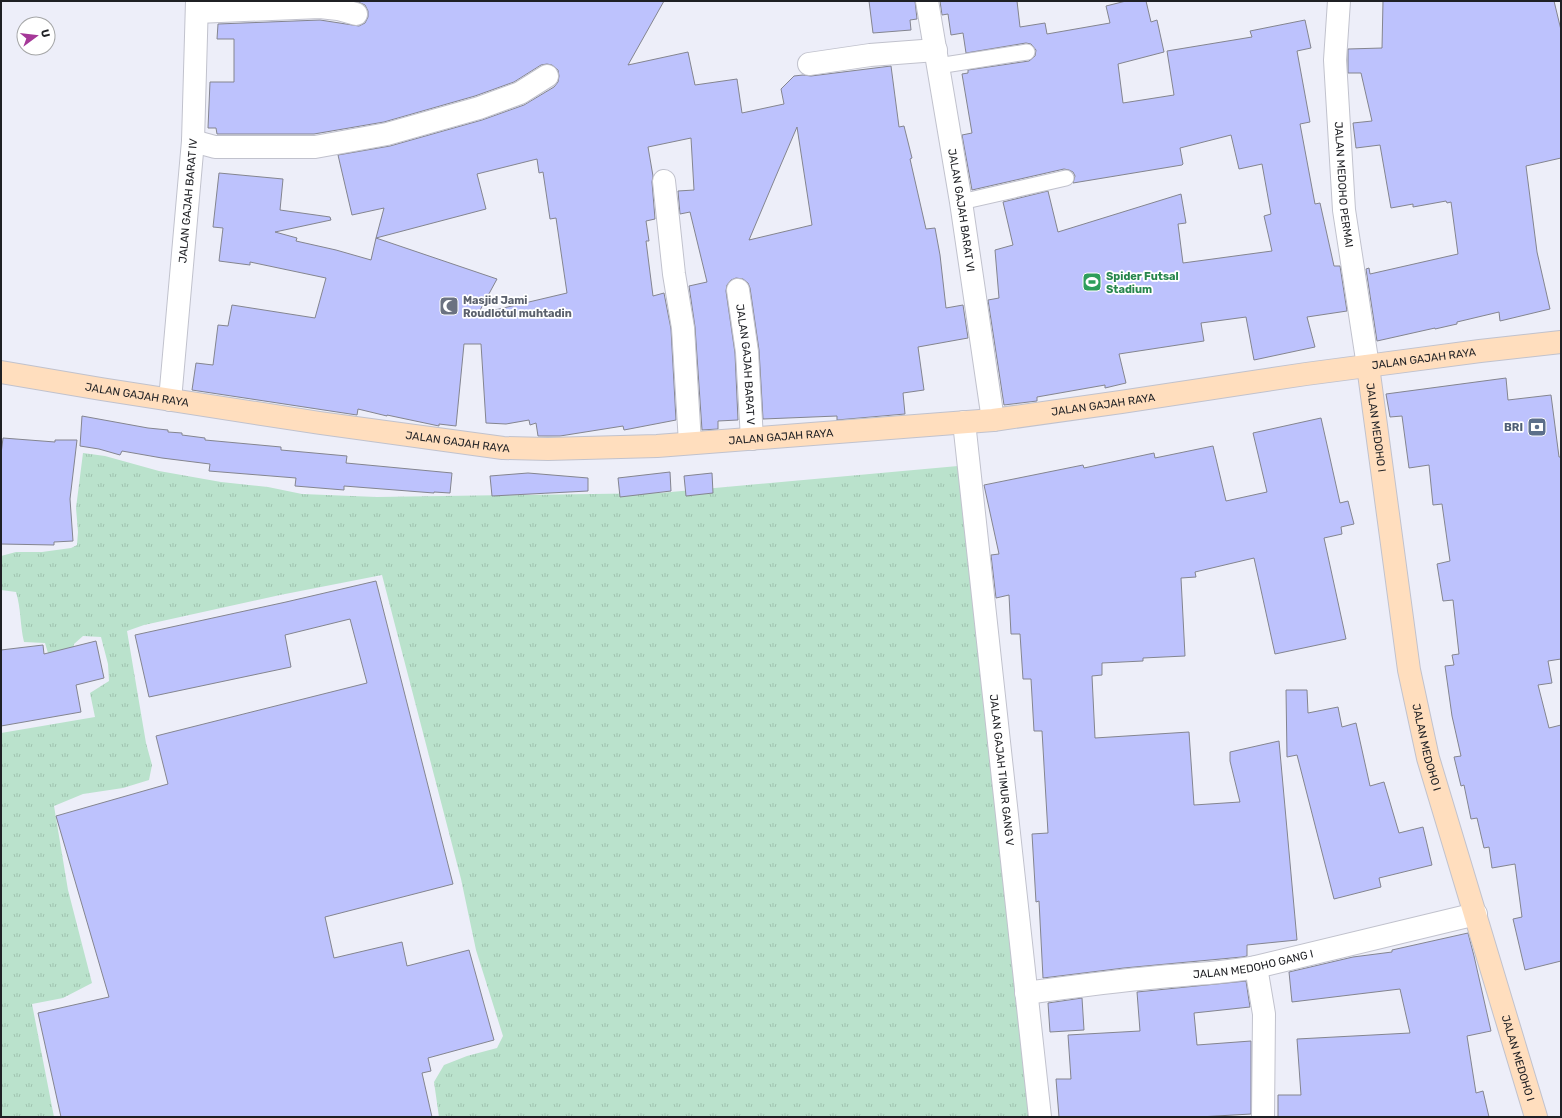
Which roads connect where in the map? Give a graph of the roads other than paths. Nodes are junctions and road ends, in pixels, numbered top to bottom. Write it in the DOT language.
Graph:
graph roads {
  1 [pos="927,1"];
  2 [pos="1339,1"];
  3 [pos="197,7"];
  4 [pos="356,14"];
  5 [pos="1028,52"];
  6 [pos="937,58"];
  7 [pos="810,64"];
  8 [pos="547,76"];
  9 [pos="193,141"];
  10 [pos="1066,178"];
  11 [pos="664,181"];
  12 [pos="961,202"];
  13 [pos="738,290"];
  14 [pos="1561,342"];
  15 [pos="1368,366"];
  16 [pos="1,372"];
  17 [pos="170,400"];
  18 [pos="993,420"];
  19 [pos="964,422"];
  20 [pos="752,439"];
  21 [pos="690,443"];
  22 [pos="1476,914"];
  23 [pos="1256,967"];
  24 [pos="1026,993"];
  25 [pos="1040,1117"];
  26 [pos="1263,1117"];
  27 [pos="1536,1117"];
  1 -- 6 [label="street, JALAN GAJAH BARAT VI"];
  2 -- 15 [label="street, JALAN MEDOHO PERMAI"];
  3 -- 4 [label="street"];
  3 -- 9 [label="street, JALAN GAJAH BARAT IV"];
  5 -- 6 [label="lane"];
  6 -- 7 [label="street"];
  6 -- 12 [label="street, JALAN GAJAH BARAT VI"];
  8 -- 9 [label="street"];
  9 -- 17 [label="street, JALAN GAJAH BARAT IV"];
  10 -- 12 [label="lane"];
  11 -- 21 [label="street"];
  12 -- 18 [label="street, JALAN GAJAH BARAT VI"];
  13 -- 20 [label="street, JALAN GAJAH BARAT V"];
  14 -- 15 [label="main road, JALAN GAJAH RAYA"];
  15 -- 18 [label="main road, JALAN GAJAH RAYA"];
  15 -- 22 [label="main road, JALAN MEDOHO I"];
  16 -- 17 [label="main road, JALAN GAJAH RAYA"];
  17 -- 21 [label="main road, JALAN GAJAH RAYA"];
  18 -- 19 [label="main road, JALAN GAJAH RAYA"];
  19 -- 20 [label="main road, JALAN GAJAH RAYA"];
  19 -- 24 [label="street, JALAN GAJAH TIMUR GANG V"];
  20 -- 21 [label="main road, JALAN GAJAH RAYA"];
  22 -- 23 [label="street, JALAN MEDOHO GANG I"];
  22 -- 27 [label="main road, JALAN MEDOHO I"];
  23 -- 24 [label="street, JALAN MEDOHO GANG I"];
  23 -- 26 [label="street"];
  24 -- 25 [label="street, JALAN GAJAH TIMUR GANG V"];
}
